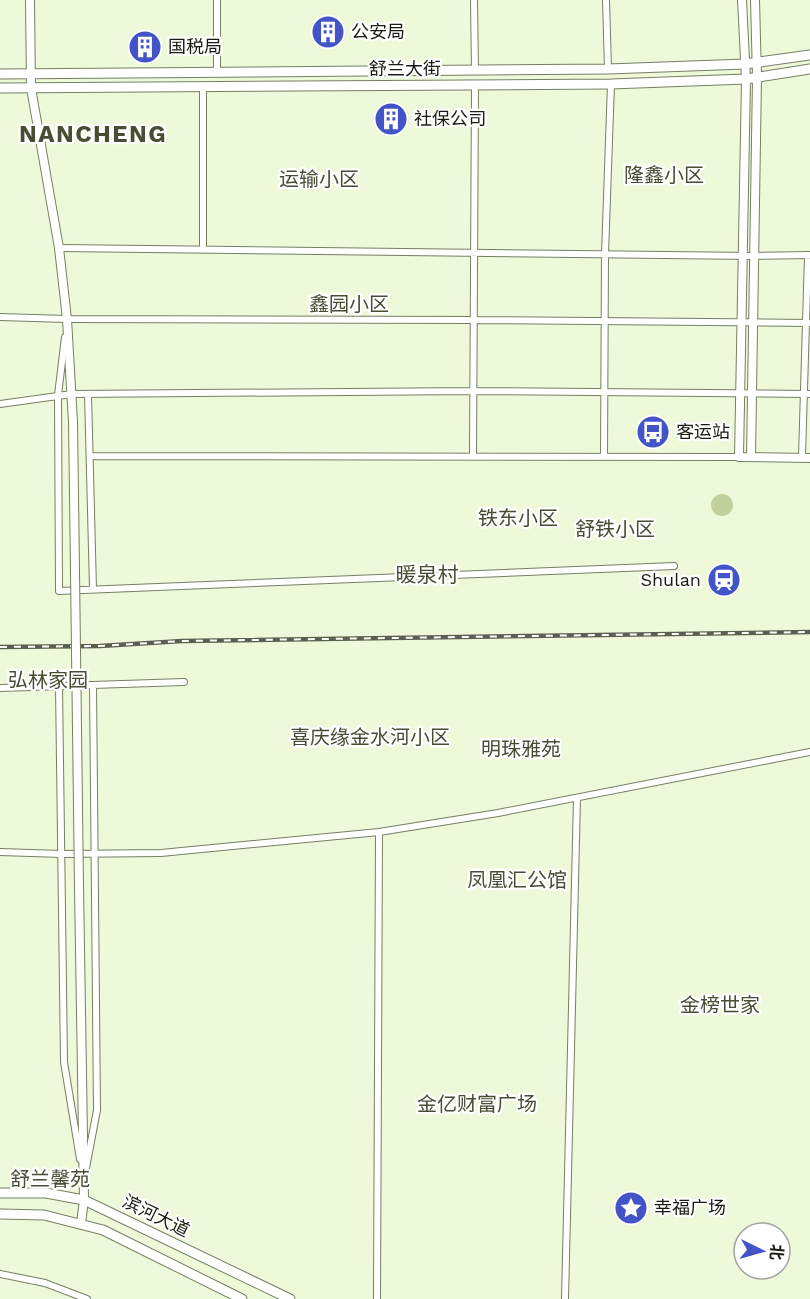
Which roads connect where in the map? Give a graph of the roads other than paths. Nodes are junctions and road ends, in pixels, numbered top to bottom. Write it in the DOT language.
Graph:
graph roads {
  1 [pos="30,0"];
  2 [pos="217,0"];
  3 [pos="474,0"];
  4 [pos="606,0"];
  5 [pos="742,0"];
  6 [pos="755,0"];
  7 [pos="810,55"];
  8 [pos="757,63"];
  9 [pos="745,64"];
  10 [pos="608,69"];
  11 [pos="810,69"];
  12 [pos="474,71"];
  13 [pos="217,73"];
  14 [pos="0,74"];
  15 [pos="29,74"];
  16 [pos="757,78"];
  17 [pos="746,79"];
  18 [pos="611,84"];
  19 [pos="475,86"];
  20 [pos="31,87"];
  21 [pos="203,87"];
  22 [pos="0,88"];
  23 [pos="59,248"];
  24 [pos="203,249"];
  25 [pos="474,252"];
  26 [pos="605,254"];
  27 [pos="809,255"];
  28 [pos="742,256"];
  29 [pos="754,256"];
  30 [pos="0,317"];
  31 [pos="68,319"];
  32 [pos="474,320"];
  33 [pos="604,321"];
  34 [pos="741,323"];
  35 [pos="753,323"];
  36 [pos="808,323"];
  37 [pos="473,391"];
  38 [pos="604,392"];
  39 [pos="88,393"];
  40 [pos="740,393"];
  41 [pos="752,393"];
  42 [pos="72,394"];
  43 [pos="807,394"];
  44 [pos="58,395"];
  45 [pos="0,404"];
  46 [pos="91,456"];
  47 [pos="473,456"];
  48 [pos="604,457"];
  49 [pos="739,457"];
  50 [pos="751,457"];
  51 [pos="806,458"];
  52 [pos="674,566"];
  53 [pos="93,590"];
  54 [pos="184,682"];
  55 [pos="93,685"];
  56 [pos="59,686"];
  57 [pos="0,688"];
  58 [pos="810,752"];
  59 [pos="577,798"];
  60 [pos="379,832"];
  61 [pos="0,852"];
  62 [pos="62,854"];
  63 [pos="96,854"];
  64 [pos="84,1181"];
  65 [pos="0,1193"];
  66 [pos="84,1200"];
  67 [pos="0,1214"];
  68 [pos="81,1223"];
  69 [pos="0,1274"];
  70 [pos="87,1299"];
  71 [pos="242,1299"];
  72 [pos="291,1299"];
  73 [pos="377,1299"];
  74 [pos="565,1299"];
  1 -- 15 [label="main road"];
  2 -- 13 [label="street"];
  3 -- 12 [label="street"];
  4 -- 10 [label="street"];
  5 -- 9 [label="street"];
  6 -- 8 [label="street"];
  7 -- 8 [label="main road, 舒兰大街"];
  8 -- 9 [label="main road, 舒兰大街"];
  8 -- 16 [label="street"];
  9 -- 10 [label="main road, 舒兰大街"];
  9 -- 17 [label="street"];
  10 -- 12 [label="main road, 舒兰大街"];
  11 -- 16 [label="main road, 舒兰大街"];
  12 -- 13 [label="main road, 舒兰大街"];
  13 -- 15 [label="main road, 舒兰大街"];
  14 -- 15 [label="main road, 舒兰大街"];
  15 -- 20 [label="main road"];
  16 -- 17 [label="main road, 舒兰大街"];
  16 -- 29 [label="street"];
  17 -- 18 [label="main road, 舒兰大街"];
  17 -- 28 [label="street"];
  18 -- 19 [label="main road, 舒兰大街"];
  18 -- 26 [label="street"];
  19 -- 21 [label="main road, 舒兰大街"];
  19 -- 25 [label="street"];
  20 -- 21 [label="main road, 舒兰大街"];
  20 -- 22 [label="main road, 舒兰大街"];
  20 -- 23 [label="main road"];
  21 -- 24 [label="street"];
  23 -- 24 [label="street"];
  23 -- 31 [label="main road"];
  24 -- 25 [label="street"];
  25 -- 26 [label="street"];
  25 -- 32 [label="street"];
  26 -- 28 [label="street"];
  26 -- 33 [label="street"];
  27 -- 29 [label="street"];
  27 -- 36 [label="street"];
  28 -- 29 [label="street"];
  28 -- 34 [label="street"];
  29 -- 35 [label="street"];
  30 -- 31 [label="street"];
  31 -- 32 [label="street"];
  31 -- 42 [label="main road"];
  31 -- 44 [label="street"];
  32 -- 33 [label="street"];
  32 -- 37 [label="street"];
  33 -- 34 [label="street"];
  33 -- 38 [label="street"];
  34 -- 35 [label="street"];
  34 -- 40 [label="street"];
  35 -- 36 [label="street"];
  35 -- 41 [label="street"];
  36 -- 43 [label="street"];
  37 -- 38 [label="street"];
  37 -- 39 [label="street"];
  37 -- 47 [label="street"];
  38 -- 40 [label="street"];
  38 -- 48 [label="street"];
  39 -- 42 [label="street"];
  39 -- 46 [label="street"];
  40 -- 41 [label="street"];
  40 -- 49 [label="street"];
  41 -- 43 [label="street"];
  41 -- 50 [label="street"];
  42 -- 44 [label="street"];
  42 -- 64 [label="main road, bridge"];
  43 -- 51 [label="street"];
  44 -- 45 [label="street"];
  44 -- 53 [label="street"];
  46 -- 47 [label="street"];
  46 -- 53 [label="street"];
  47 -- 48 [label="street"];
  48 -- 49 [label="street"];
  49 -- 50 [label="street"];
  50 -- 51 [label="street"];
  52 -- 53 [label="street"];
  54 -- 55 [label="street"];
  55 -- 56 [label="street"];
  55 -- 63 [label="street"];
  56 -- 57 [label="street"];
  56 -- 62 [label="street"];
  58 -- 59 [label="street"];
  59 -- 60 [label="street"];
  59 -- 74 [label="street"];
  60 -- 63 [label="street"];
  60 -- 73 [label="street"];
  61 -- 62 [label="street"];
  62 -- 63 [label="street"];
  62 -- 64 [label="street"];
  63 -- 64 [label="street"];
  64 -- 66 [label="main road"];
  65 -- 66 [label="main road, 滨河大道"];
  66 -- 68 [label="main road"];
  66 -- 72 [label="main road, 滨河大道"];
  67 -- 68 [label="main road, 滨河大道"];
  68 -- 71 [label="main road, 滨河大道"];
  69 -- 70 [label="street"];
}
